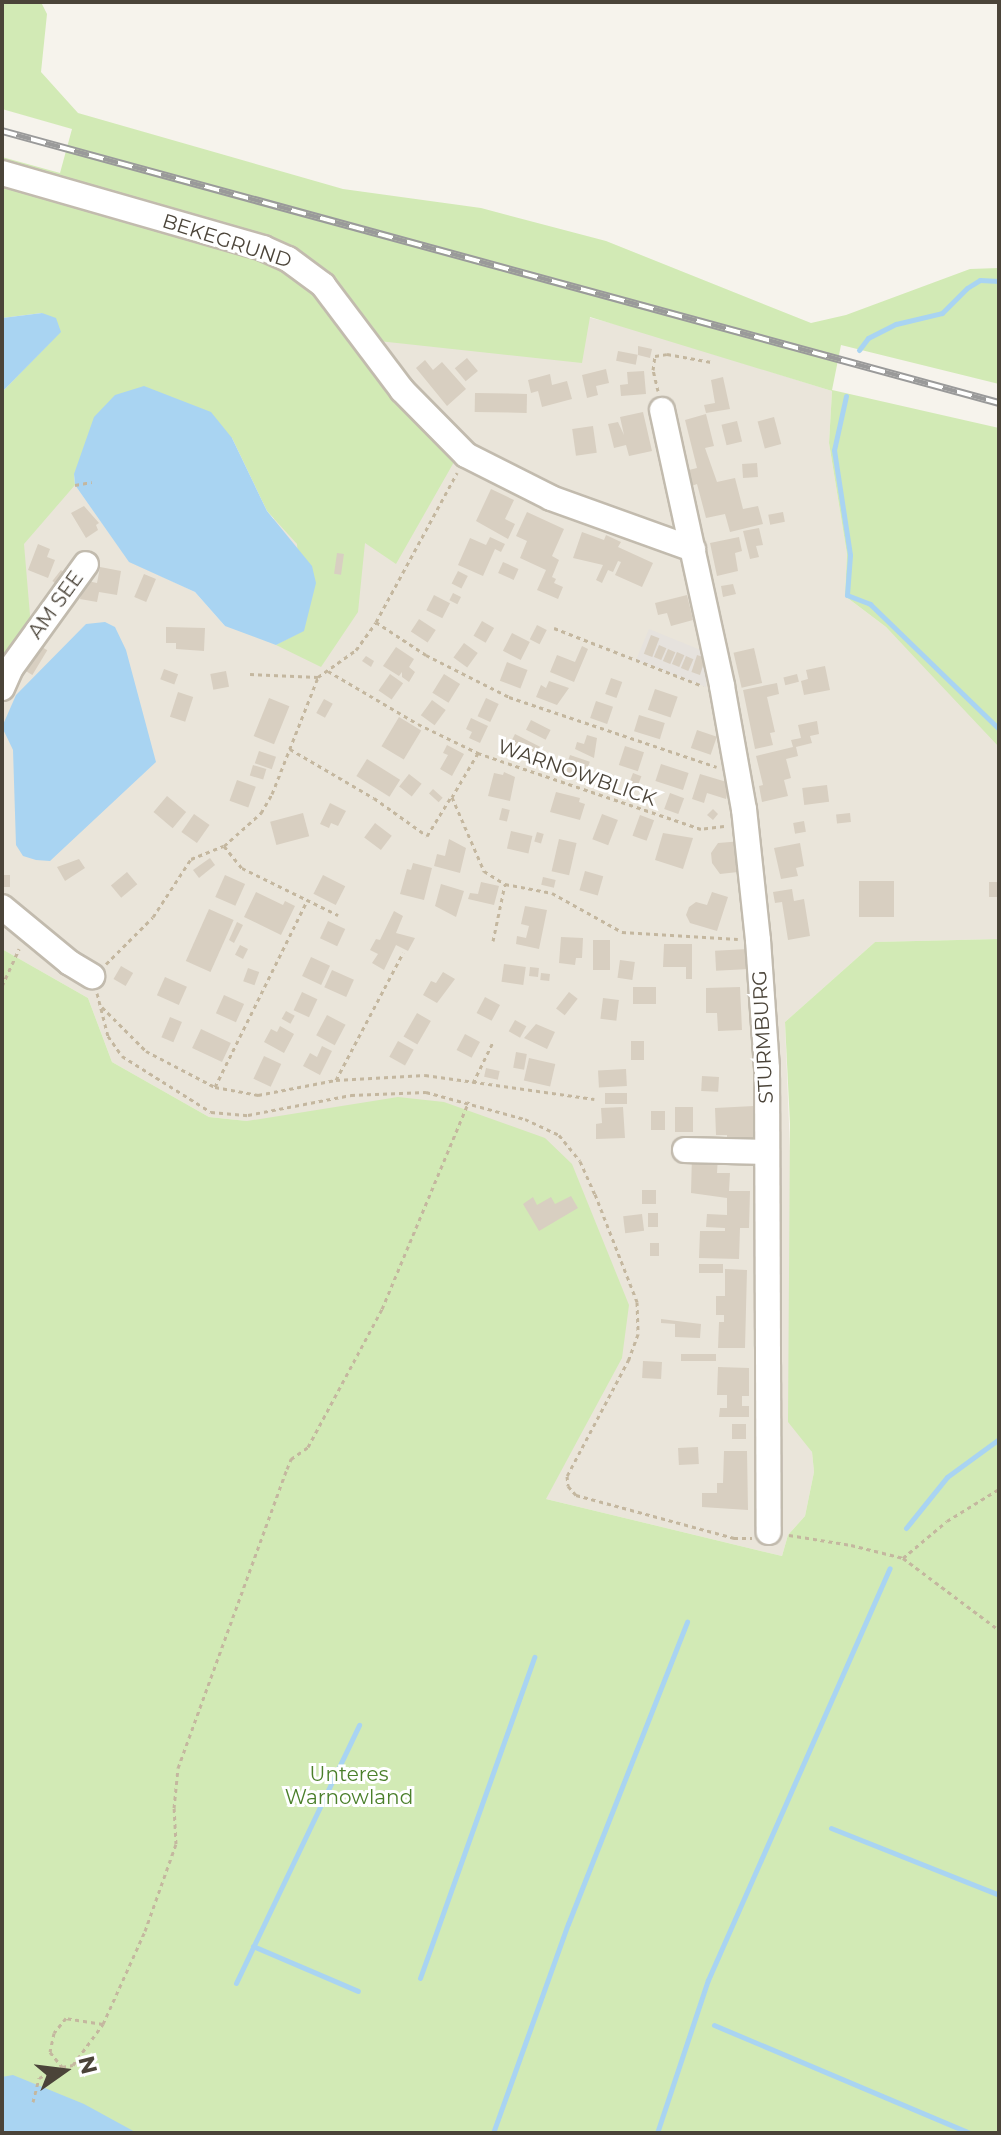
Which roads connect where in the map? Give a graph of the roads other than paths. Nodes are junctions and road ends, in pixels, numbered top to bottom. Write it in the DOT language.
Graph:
graph roads {
  1 [pos="2,173"];
  2 [pos="662,410"];
  3 [pos="693,549"];
  4 [pos="86,564"];
  5 [pos="2,688"];
  6 [pos="2,907"];
  7 [pos="92,976"];
  8 [pos="685,1150"];
  9 [pos="767,1152"];
  10 [pos="769,1532"];
  1 -- 3 [label="street, BEKEGRUND"];
  2 -- 3 [label="street, STURMBURG"];
  3 -- 9 [label="street, STURMBURG"];
  4 -- 5 [label="street, AM SEE"];
  6 -- 7 [label="street"];
  8 -- 9 [label="street"];
  9 -- 10 [label="street, STURMBURG"];
}
